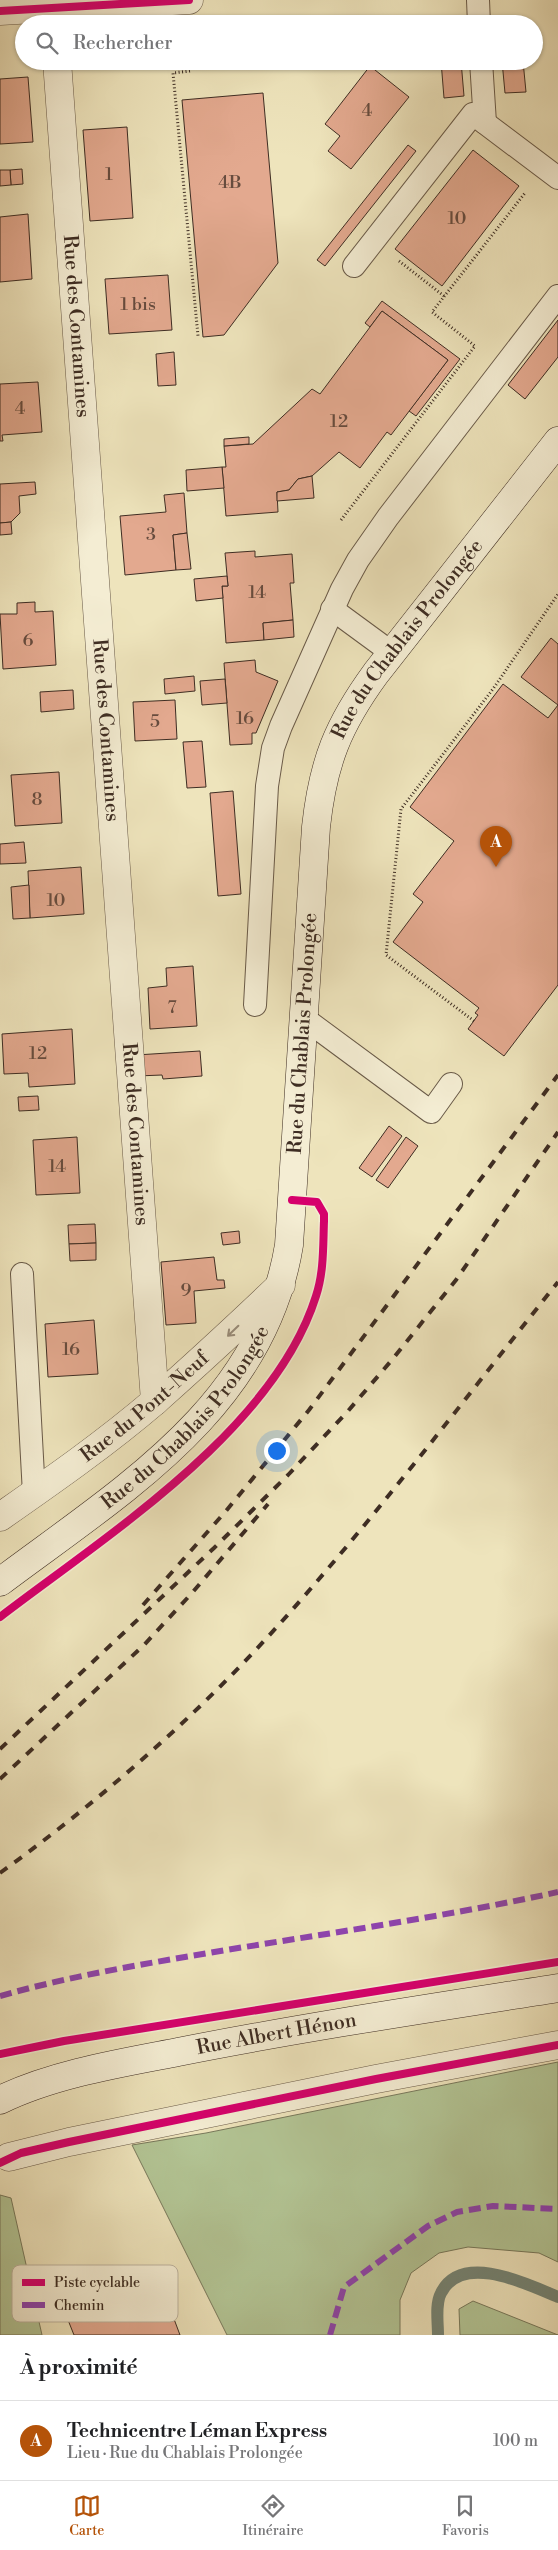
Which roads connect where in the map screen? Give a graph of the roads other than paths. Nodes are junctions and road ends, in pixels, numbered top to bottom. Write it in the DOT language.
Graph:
graph roads {
  1 [pos="189,0"];
  2 [pos="478,0"];
  3 [pos="0,11"];
  4 [pos="43,15"];
  5 [pos="62,15"];
  6 [pos="479,15"];
  7 [pos="58,70"];
  8 [pos="482,70"];
  9 [pos="485,123"];
  10 [pos="551,173"];
  11 [pos="354,266"];
  12 [pos="558,296"];
  13 [pos="558,441"];
  14 [pos="332,609"];
  15 [pos="392,653"];
  16 [pos="255,1005"];
  17 [pos="304,1019"];
  18 [pos="451,1084"];
  19 [pos="22,1274"];
  20 [pos="281,1285"];
  21 [pos="155,1401"];
  22 [pos="34,1494"];
  23 [pos="0,1517"];
  24 [pos="0,1582"];
  25 [pos="558,1988"];
  26 [pos="558,2044"];
  27 [pos="0,2100"];
  28 [pos="9,2158"];
  1 -- 5 [label="street"];
  2 -- 6 [label="lane"];
  3 -- 4 [label="street"];
  7 -- 21 [label="street, Rue des Contamines"];
  8 -- 9 [label="lane"];
  9 -- 10 [label="lane"];
  9 -- 11 [label="lane"];
  12 -- 14 [label="lane"];
  13 -- 15 [label="street, Rue du Chablais Prolongée"];
  14 -- 15 [label="lane"];
  14 -- 16 [label="lane"];
  15 -- 17 [label="street, Rue du Chablais Prolongée"];
  17 -- 18 [label="lane"];
  17 -- 20 [label="street, Rue du Chablais Prolongée"];
  19 -- 22 [label="lane"];
  20 -- 21 [label="street, Rue du Pont-Neuf, one-way"];
  20 -- 24 [label="street, Rue du Chablais Prolongée"];
  21 -- 22 [label="street, Rue du Pont-Neuf"];
  22 -- 23 [label="street, Rue du Pont-Neuf"];
  25 -- 27 [label="street, Rue Albert Hénon"];
  26 -- 28 [label="street"];
}
